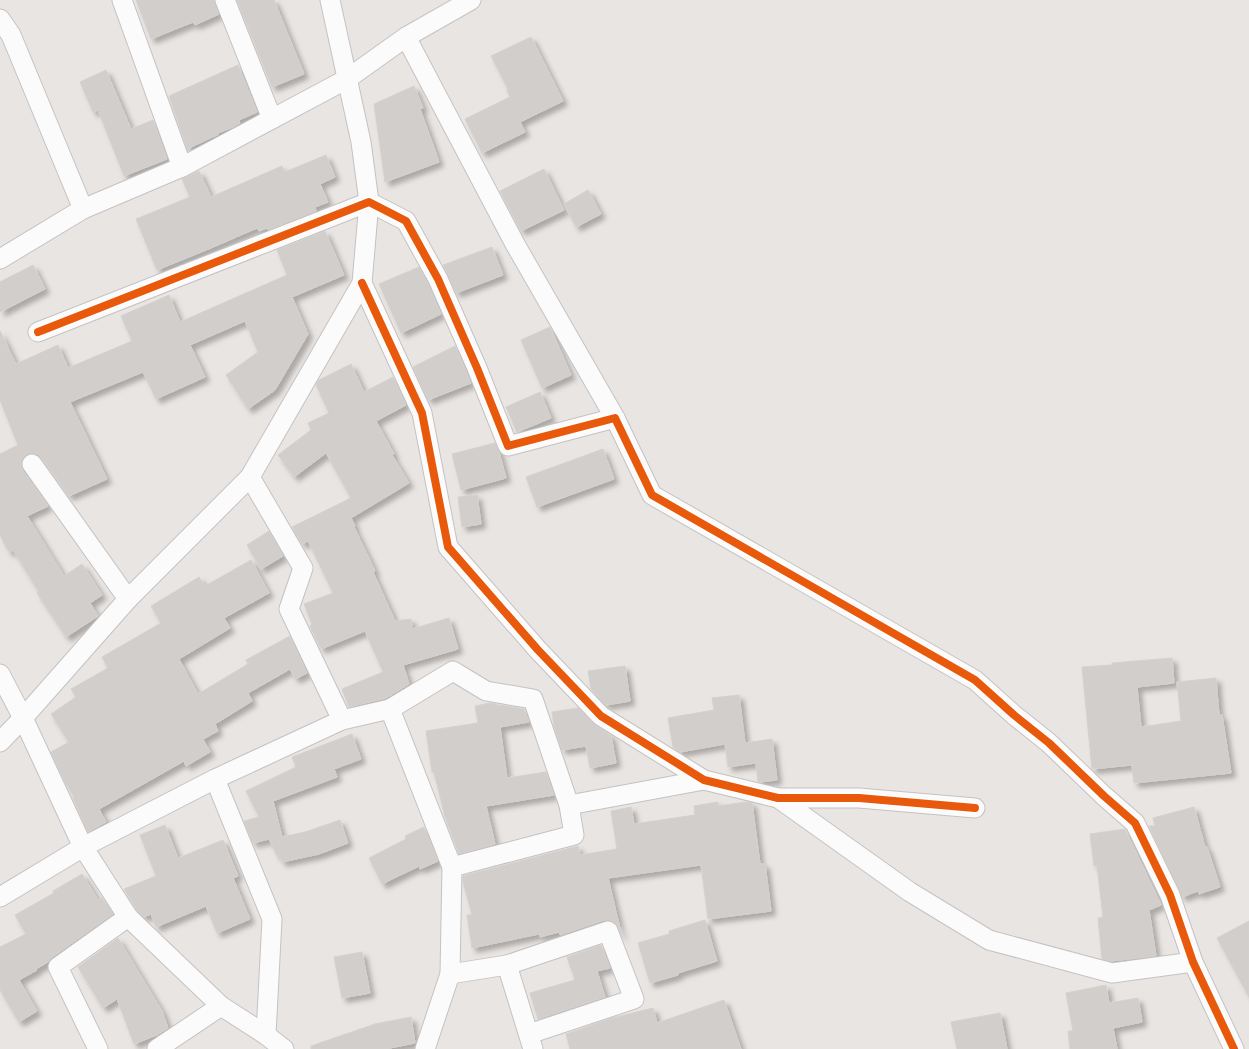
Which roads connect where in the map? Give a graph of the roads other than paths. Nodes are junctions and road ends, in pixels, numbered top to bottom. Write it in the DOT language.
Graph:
graph roads {
  1 [pos="122,0"];
  2 [pos="225,0"];
  3 [pos="330,0"];
  4 [pos="472,0"];
  5 [pos="0,18"];
  6 [pos="406,36"];
  7 [pos="347,79"];
  8 [pos="272,119"];
  9 [pos="182,167"];
  10 [pos="369,202"];
  11 [pos="83,209"];
  12 [pos="0,259"];
  13 [pos="362,284"];
  14 [pos="38,332"];
  15 [pos="615,418"];
  16 [pos="32,464"];
  17 [pos="250,477"];
  18 [pos="128,598"];
  19 [pos="0,674"];
  20 [pos="390,708"];
  21 [pos="23,718"];
  22 [pos="342,720"];
  23 [pos="0,742"];
  24 [pos="215,779"];
  25 [pos="704,780"];
  26 [pos="778,798"];
  27 [pos="569,805"];
  28 [pos="975,808"];
  29 [pos="83,847"];
  30 [pos="452,866"];
  31 [pos="0,897"];
  32 [pos="128,917"];
  33 [pos="1193,962"];
  34 [pos="507,965"];
  35 [pos="450,974"];
  36 [pos="221,1006"];
  37 [pos="266,1035"];
  38 [pos="531,1042"];
  39 [pos="98,1049"];
  40 [pos="157,1049"];
  41 [pos="284,1049"];
  42 [pos="424,1049"];
  43 [pos="1234,1049"];
  1 -- 9 [label="street"];
  2 -- 8 [label="street"];
  3 -- 7 [label="street"];
  4 -- 6 [label="street"];
  5 -- 11 [label="street"];
  6 -- 7 [label="street"];
  6 -- 15 [label="street"];
  7 -- 8 [label="street"];
  7 -- 10 [label="street"];
  8 -- 9 [label="street"];
  9 -- 11 [label="street"];
  10 -- 13 [label="street"];
  10 -- 14 [label="street"];
  10 -- 15 [label="street"];
  11 -- 12 [label="street"];
  13 -- 17 [label="street"];
  13 -- 25 [label="street"];
  15 -- 33 [label="street"];
  16 -- 18 [label="street"];
  17 -- 18 [label="street"];
  17 -- 22 [label="street"];
  18 -- 21 [label="street"];
  19 -- 21 [label="street"];
  20 -- 22 [label="street"];
  20 -- 27 [label="street"];
  20 -- 30 [label="street"];
  21 -- 23 [label="street"];
  21 -- 29 [label="street"];
  22 -- 24 [label="street"];
  24 -- 29 [label="street"];
  24 -- 37 [label="street"];
  25 -- 26 [label="street"];
  25 -- 27 [label="street"];
  26 -- 28 [label="street"];
  26 -- 33 [label="street"];
  27 -- 30 [label="street"];
  29 -- 31 [label="street"];
  29 -- 32 [label="street"];
  30 -- 35 [label="street"];
  32 -- 36 [label="street"];
  32 -- 39 [label="street"];
  33 -- 43 [label="street"];
  34 -- 35 [label="street"];
  34 -- 38 [label="street"];
  34 -- 38 [label="street"];
  35 -- 42 [label="street"];
  36 -- 37 [label="street"];
  36 -- 40 [label="street"];
  37 -- 41 [label="street"];
}
